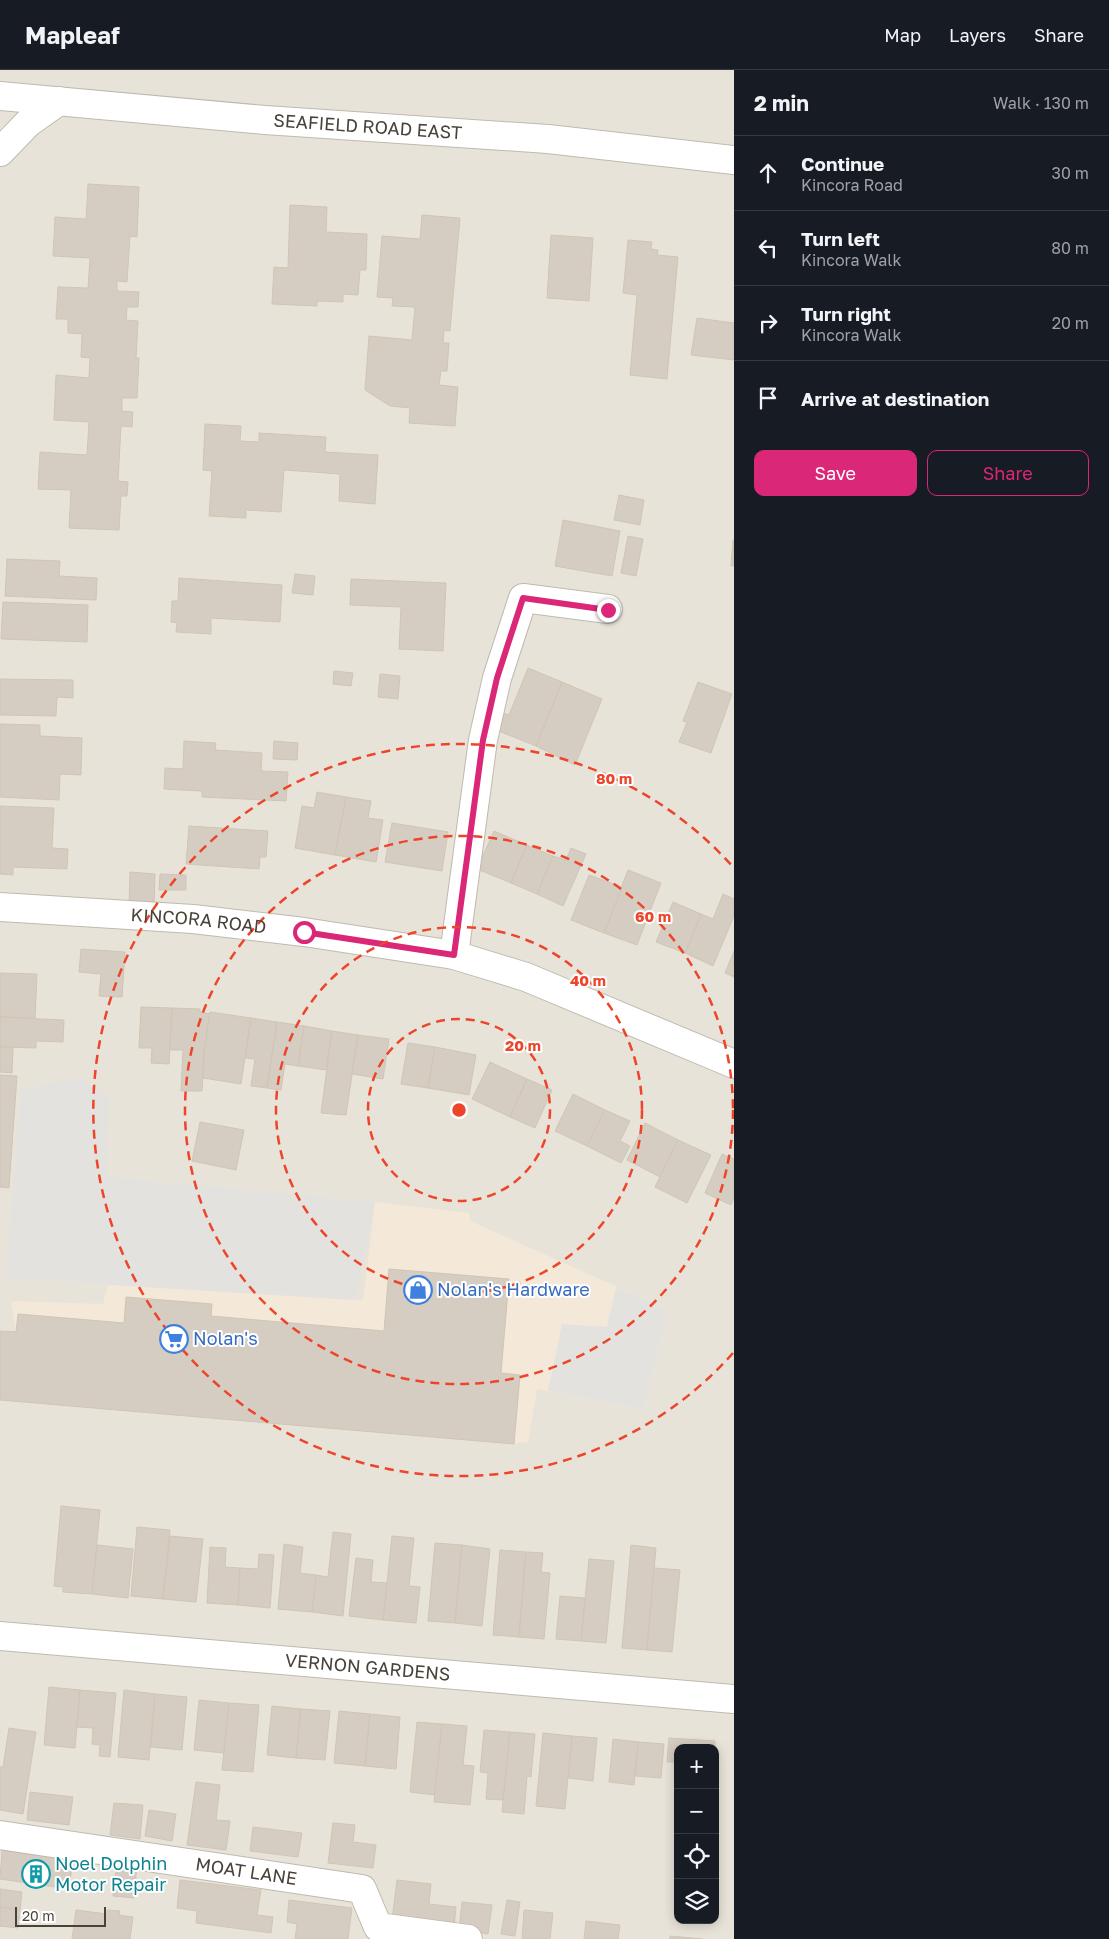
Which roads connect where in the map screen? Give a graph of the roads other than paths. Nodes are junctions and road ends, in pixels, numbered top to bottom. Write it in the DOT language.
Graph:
graph roads {
  1 [pos="0,96"];
  2 [pos="59,101"];
  3 [pos="0,152"];
  4 [pos="734,160"];
  5 [pos="608,610"];
  6 [pos="0,907"];
  7 [pos="454,955"];
  8 [pos="734,1064"];
  9 [pos="0,1636"];
  10 [pos="734,1699"];
  11 [pos="0,1835"];
  12 [pos="468,1939"];
  1 -- 2 [label="street, SEAFIELD ROAD EAST"];
  2 -- 3 [label="street"];
  2 -- 4 [label="street, SEAFIELD ROAD EAST"];
  5 -- 7 [label="street"];
  6 -- 7 [label="street, KINCORA ROAD"];
  7 -- 8 [label="street, KINCORA ROAD"];
  9 -- 10 [label="street, VERNON GARDENS"];
  11 -- 12 [label="street, MOAT LANE"];
}
